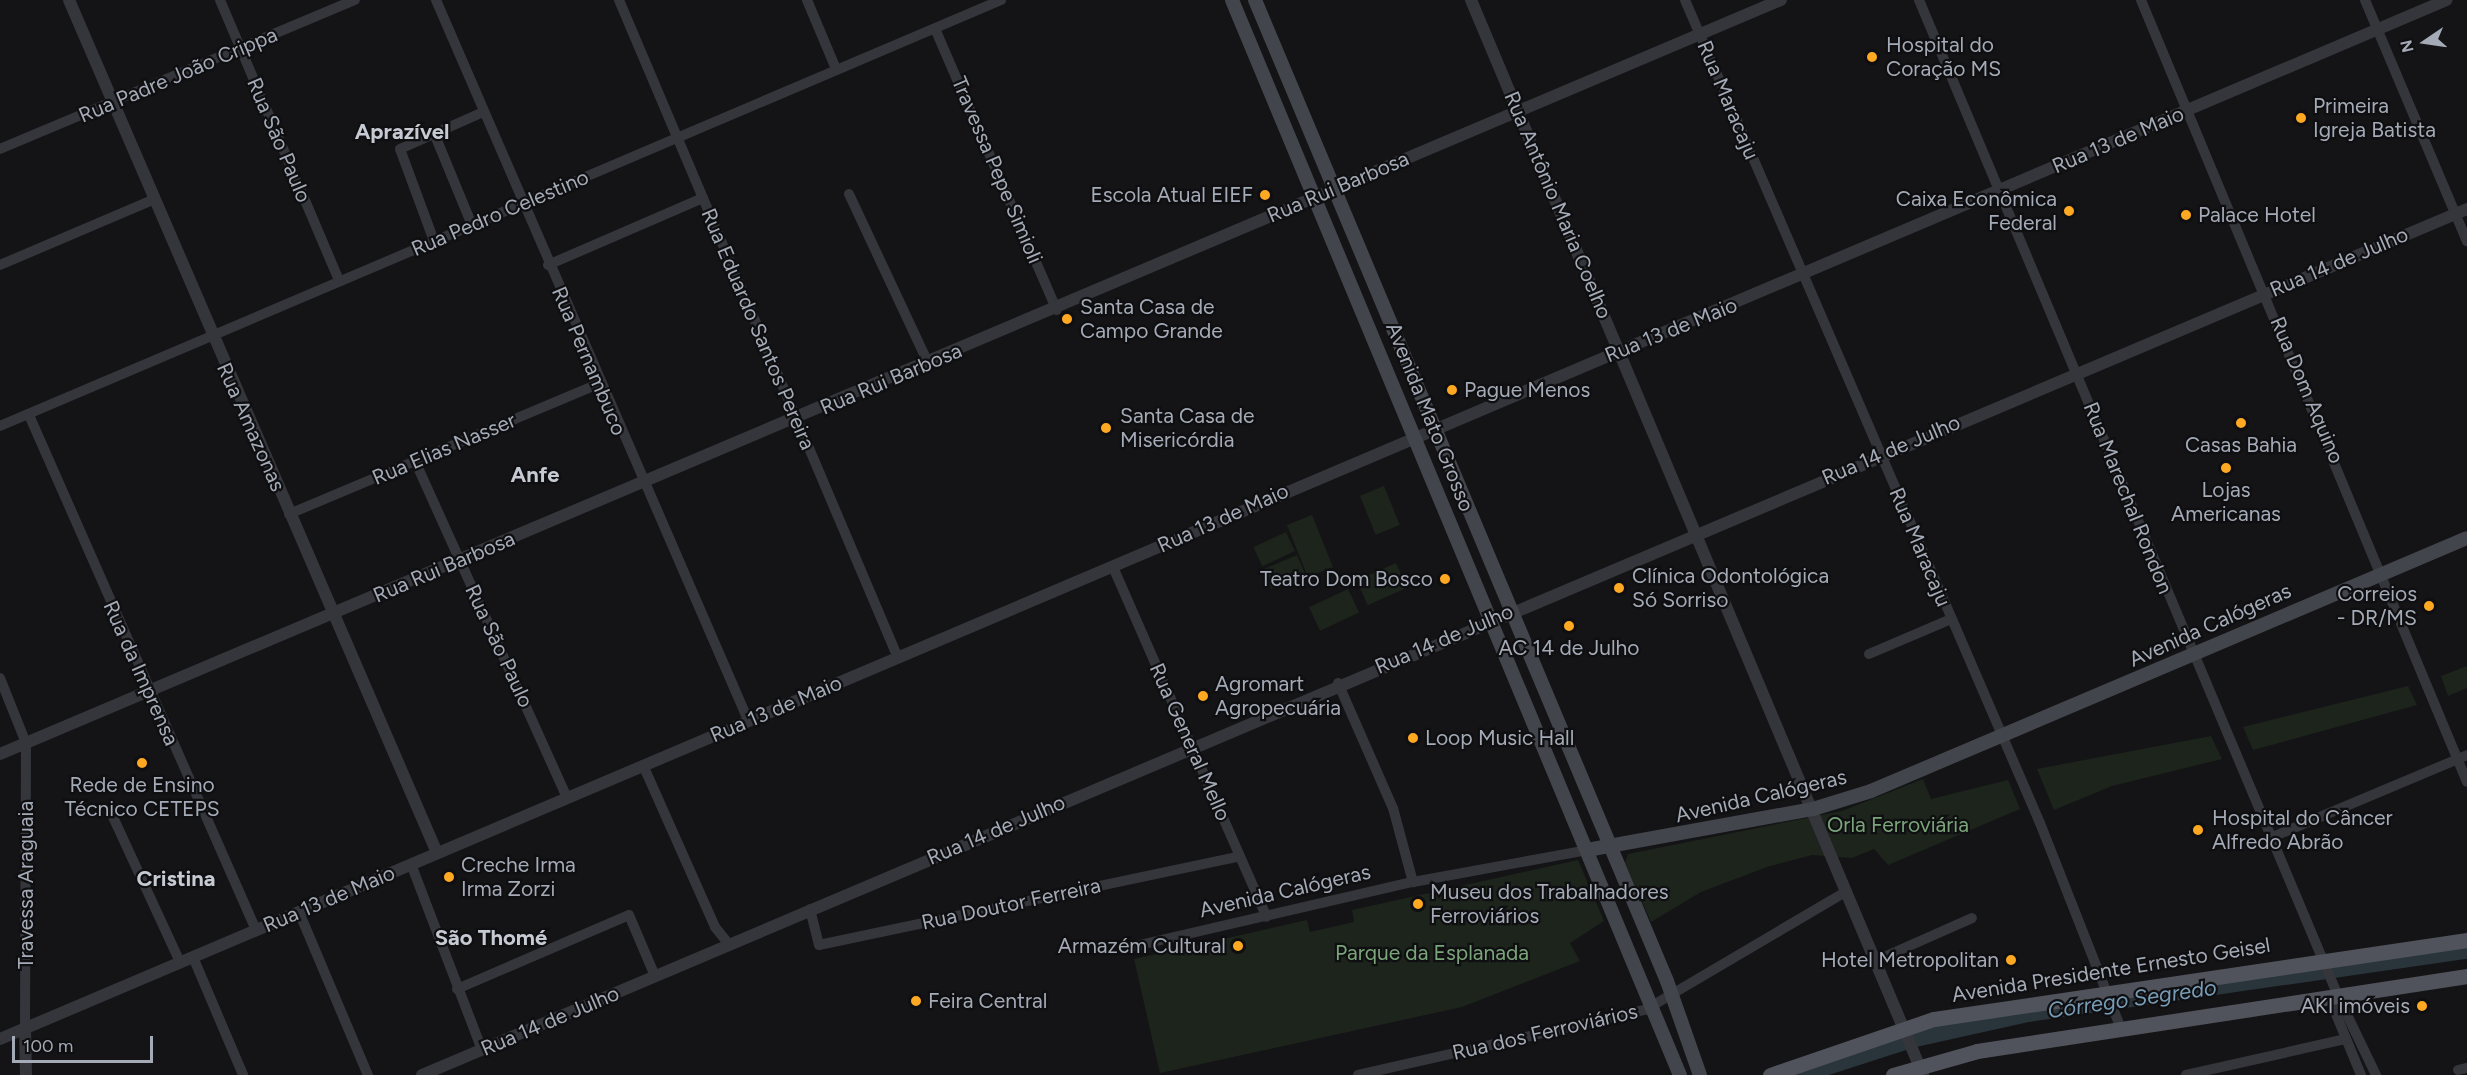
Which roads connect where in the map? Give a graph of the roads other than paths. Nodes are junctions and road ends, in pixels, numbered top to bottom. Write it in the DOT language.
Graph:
graph roads {
  1 [pos="69,0"];
  2 [pos="219,0"];
  3 [pos="355,0"];
  4 [pos="436,0"];
  5 [pos="619,0"];
  6 [pos="807,0"];
  7 [pos="1001,0"];
  8 [pos="1232,0"];
  9 [pos="1255,0"];
  10 [pos="1471,0"];
  11 [pos="1685,0"];
  12 [pos="1781,0"];
  13 [pos="1919,0"];
  14 [pos="2141,0"];
  15 [pos="2365,0"];
  16 [pos="2447,0"];
  17 [pos="2378,30"];
  18 [pos="936,31"];
  19 [pos="1700,36"];
  20 [pos="240,48"];
  21 [pos="836,69"];
  22 [pos="113,102"];
  23 [pos="1518,110"];
  24 [pos="2189,110"];
  25 [pos="483,112"];
  26 [pos="434,133"];
  27 [pos="677,138"];
  28 [pos="0,149"];
  29 [pos="1335,188"];
  30 [pos="2000,190"];
  31 [pos="849,194"];
  32 [pos="1315,196"];
  33 [pos="703,198"];
  34 [pos="154,200"];
  35 [pos="522,204"];
  36 [pos="2461,211"];
  37 [pos="472,225"];
  38 [pos="2467,240"];
  39 [pos="434,241"];
  40 [pos="0,265"];
  41 [pos="548,265"];
  42 [pos="1803,276"];
  43 [pos="339,280"];
  44 [pos="2266,293"];
  45 [pos="1057,310"];
  46 [pos="212,337"];
  47 [pos="1620,350"];
  48 [pos="928,363"];
  49 [pos="2077,372"];
  50 [pos="598,384"];
  51 [pos="29,415"];
  52 [pos="796,419"];
  53 [pos="0,426"];
  54 [pos="1436,426"];
  55 [pos="1416,435"];
  56 [pos="1880,455"];
  57 [pos="415,461"];
  58 [pos="641,483"];
  59 [pos="290,514"];
  60 [pos="1698,531"];
  61 [pos="2467,538"];
  62 [pos="459,560"];
  63 [pos="1113,567"];
  64 [pos="2383,572"];
  65 [pos="1510,611"];
  66 [pos="330,616"];
  67 [pos="1951,619"];
  68 [pos="1488,620"];
  69 [pos="1869,654"];
  70 [pos="2192,656"];
  71 [pos="898,658"];
  72 [pos="0,678"];
  73 [pos="1338,684"];
  74 [pos="149,692"];
  75 [pos="748,720"];
  76 [pos="2001,736"];
  77 [pos="27,743"];
  78 [pos="1192,746"];
  79 [pos="0,754"];
  80 [pos="2462,756"];
  81 [pos="642,765"];
  82 [pos="2467,782"];
  83 [pos="567,797"];
  84 [pos="1813,809"];
  85 [pos="113,817"];
  86 [pos="2270,838"];
  87 [pos="1609,848"];
  88 [pos="1587,850"];
  89 [pos="437,853"];
  90 [pos="1240,856"];
  91 [pos="411,864"];
  92 [pos="1413,882"];
  93 [pos="1847,891"];
  94 [pos="810,909"];
  95 [pos="299,912"];
  96 [pos="1267,917"];
  97 [pos="1972,918"];
  98 [pos="256,930"];
  99 [pos="2467,940"];
  100 [pos="729,944"];
  101 [pos="1131,947"];
  102 [pos="193,957"];
  103 [pos="1875,961"];
  104 [pos="180,962"];
  105 [pos="2324,963"];
  106 [pos="655,976"];
  107 [pos="2467,976"];
  108 [pos="457,989"];
  109 [pos="1671,993"];
  110 [pos="2337,993"];
  111 [pos="2111,995"];
  112 [pos="1654,1006"];
  113 [pos="2120,1025"];
  114 [pos="25,1028"];
  115 [pos="1906,1033"];
  116 [pos="0,1039"];
  117 [pos="2346,1039"];
  118 [pos="482,1050"];
  119 [pos="1919,1067"];
  120 [pos="26,1075"];
  121 [pos="243,1075"];
  122 [pos="368,1075"];
  123 [pos="422,1075"];
  124 [pos="1358,1075"];
  125 [pos="1680,1075"];
  126 [pos="1700,1075"];
  127 [pos="1770,1075"];
  128 [pos="1893,1075"];
  129 [pos="2186,1075"];
  130 [pos="2361,1075"];
  131 [pos="2376,1075"];
  1 -- 22 [label="street, Rua Amazonas"];
  2 -- 20 [label="street, Rua São Paulo"];
  3 -- 20 [label="street, Rua Padre João Crippa"];
  4 -- 25 [label="street, Rua Pernambuco"];
  5 -- 27 [label="street, Rua Eduardo Santos Pereira"];
  6 -- 21 [label="street"];
  7 -- 18 [label="street, Rua Pedro Celestino"];
  8 -- 32 [label="main road, Avenida Mato Grosso"];
  9 -- 29 [label="main road, Avenida Mato Grosso"];
  10 -- 23 [label="street, Rua Antônio Maria Coelho"];
  11 -- 19 [label="street, Rua Maracaju"];
  12 -- 19 [label="street, Rua Rui Barbosa"];
  13 -- 30 [label="street, Rua Marechal Rondon"];
  14 -- 24 [label="street, Rua Dom Aquino"];
  15 -- 17 [label="street"];
  16 -- 17 [label="street, Rua 13 de Maio"];
  17 -- 24 [label="street, Rua 13 de Maio"];
  17 -- 36 [label="street"];
  18 -- 21 [label="street, Rua Pedro Celestino"];
  18 -- 45 [label="street, Travessa Pepe Simioli"];
  19 -- 23 [label="street, Rua Rui Barbosa"];
  19 -- 42 [label="street, Rua Maracaju"];
  20 -- 22 [label="street, Rua Padre João Crippa"];
  20 -- 43 [label="street, Rua São Paulo"];
  21 -- 27 [label="street, Rua Pedro Celestino"];
  22 -- 28 [label="street, Rua Padre João Crippa"];
  22 -- 34 [label="street, Rua Amazonas"];
  23 -- 29 [label="street, Rua Rui Barbosa"];
  23 -- 47 [label="street, Rua Antônio Maria Coelho"];
  24 -- 30 [label="street, Rua 13 de Maio"];
  24 -- 44 [label="street, Rua Dom Aquino"];
  25 -- 26 [label="street"];
  25 -- 35 [label="street, Rua Pernambuco"];
  26 -- 37 [label="street"];
  26 -- 39 [label="street"];
  27 -- 33 [label="street, Rua Eduardo Santos Pereira"];
  27 -- 35 [label="street, Rua Pedro Celestino"];
  29 -- 32 [label="street, Rua Rui Barbosa"];
  29 -- 54 [label="main road, Avenida Mato Grosso"];
  30 -- 42 [label="street, Rua 13 de Maio"];
  30 -- 49 [label="street, Rua Marechal Rondon"];
  31 -- 48 [label="street"];
  32 -- 45 [label="street, Rua Rui Barbosa"];
  32 -- 55 [label="main road, Avenida Mato Grosso"];
  33 -- 41 [label="street"];
  33 -- 52 [label="street, Rua Eduardo Santos Pereira"];
  34 -- 40 [label="street"];
  34 -- 46 [label="street, Rua Amazonas"];
  35 -- 37 [label="street, Rua Pedro Celestino"];
  35 -- 41 [label="street, Rua Pernambuco"];
  36 -- 38 [label="street"];
  36 -- 44 [label="street, Rua 14 de Julho"];
  37 -- 39 [label="street, Rua Pedro Celestino"];
  39 -- 43 [label="street, Rua Pedro Celestino"];
  41 -- 50 [label="street, Rua Pernambuco"];
  42 -- 47 [label="street, Rua 13 de Maio"];
  42 -- 56 [label="street, Rua Maracaju"];
  43 -- 46 [label="street, Rua Pedro Celestino"];
  44 -- 49 [label="street, Rua 14 de Julho"];
  44 -- 64 [label="street, Rua Dom Aquino"];
  45 -- 48 [label="street, Rua Rui Barbosa"];
  46 -- 51 [label="street, Rua Pedro Celestino"];
  46 -- 59 [label="street, Rua Amazonas"];
  47 -- 54 [label="street, Rua 13 de Maio"];
  47 -- 60 [label="street, Rua Antônio Maria Coelho"];
  48 -- 52 [label="street, Rua Rui Barbosa"];
  49 -- 56 [label="street, Rua 14 de Julho"];
  49 -- 70 [label="street, Rua Marechal Rondon"];
  50 -- 57 [label="street, Rua Elias Nasser"];
  50 -- 58 [label="street, Rua Pernambuco"];
  51 -- 53 [label="street, Rua Pedro Celestino"];
  51 -- 74 [label="street, Rua da Imprensa"];
  52 -- 58 [label="street, Rua Rui Barbosa"];
  52 -- 71 [label="street, Rua Eduardo Santos Pereira"];
  54 -- 55 [label="street, Rua 13 de Maio"];
  54 -- 65 [label="main road, Avenida Mato Grosso"];
  55 -- 63 [label="street, Rua 13 de Maio"];
  55 -- 68 [label="main road, Avenida Mato Grosso"];
  56 -- 60 [label="street, Rua 14 de Julho"];
  56 -- 67 [label="street, Rua Maracaju"];
  57 -- 59 [label="street, Rua Elias Nasser"];
  57 -- 62 [label="street, Rua São Paulo"];
  58 -- 62 [label="street, Rua Rui Barbosa"];
  58 -- 75 [label="street, Rua Pernambuco"];
  59 -- 66 [label="street, Rua Amazonas"];
  60 -- 65 [label="street, Rua 14 de Julho"];
  60 -- 84 [label="street, Rua Antônio Maria Coelho"];
  61 -- 64 [label="main road, Avenida Calógeras"];
  62 -- 66 [label="street, Rua Rui Barbosa"];
  62 -- 83 [label="street, Rua São Paulo"];
  63 -- 71 [label="street, Rua 13 de Maio"];
  63 -- 78 [label="street, Rua General Mello"];
  64 -- 70 [label="main road, Avenida Calógeras"];
  64 -- 80 [label="street, Rua Dom Aquino"];
  65 -- 68 [label="street, Rua 14 de Julho"];
  65 -- 87 [label="main road, Avenida Mato Grosso"];
  66 -- 74 [label="street, Rua Rui Barbosa"];
  66 -- 89 [label="street, Rua Amazonas"];
  67 -- 69 [label="street"];
  67 -- 76 [label="street, Rua Maracaju"];
  68 -- 73 [label="street, Rua 14 de Julho"];
  68 -- 88 [label="main road, Avenida Mato Grosso"];
  70 -- 76 [label="main road, Avenida Calógeras"];
  70 -- 86 [label="street, Rua Marechal Rondon"];
  71 -- 75 [label="street, Rua 13 de Maio"];
  72 -- 77 [label="street"];
  73 -- 78 [label="street, Rua 14 de Julho"];
  73 -- 92 [label="street"];
  74 -- 77 [label="street, Rua Rui Barbosa"];
  74 -- 98 [label="street, Rua da Imprensa"];
  75 -- 81 [label="street, Rua 13 de Maio"];
  76 -- 84 [label="main road, Avenida Calógeras"];
  76 -- 111 [label="street, Rua Maracaju"];
  77 -- 79 [label="street, Rua Rui Barbosa"];
  77 -- 114 [label="street, Travessa Araguaia"];
  78 -- 90 [label="street, Rua General Mello"];
  78 -- 94 [label="street, Rua 14 de Julho"];
  80 -- 82 [label="street, Rua Dom Aquino"];
  80 -- 86 [label="street"];
  81 -- 83 [label="street, Rua 13 de Maio"];
  81 -- 100 [label="street"];
  83 -- 89 [label="street, Rua 13 de Maio"];
  84 -- 87 [label="main road, Avenida Calógeras"];
  84 -- 93 [label="street, Rua Antônio Maria Coelho"];
  85 -- 104 [label="street"];
  86 -- 105 [label="street, Rua Marechal Rondon"];
  87 -- 88 [label="main road, Avenida Calógeras"];
  87 -- 109 [label="main road, Avenida Mato Grosso"];
  88 -- 92 [label="street, Avenida Calógeras"];
  88 -- 112 [label="main road, Avenida Mato Grosso"];
  89 -- 91 [label="street, Rua 13 de Maio"];
  90 -- 94 [label="street, Rua Doutor Ferreira"];
  90 -- 96 [label="street, Rua General Mello"];
  91 -- 95 [label="street, Rua 13 de Maio"];
  91 -- 108 [label="street"];
  92 -- 96 [label="street, Avenida Calógeras"];
  93 -- 103 [label="street, Rua Antônio Maria Coelho"];
  93 -- 109 [label="street, Rua dos Ferroviários"];
  94 -- 100 [label="street, Rua 14 de Julho"];
  95 -- 98 [label="street, Rua 13 de Maio"];
  95 -- 122 [label="street"];
  96 -- 101 [label="street, Avenida Calógeras"];
  97 -- 103 [label="street"];
  98 -- 102 [label="street, Rua 13 de Maio"];
  99 -- 105 [label="main road, Avenida Presidente Ernesto Geisel"];
  100 -- 106 [label="street, Rua 14 de Julho"];
  102 -- 104 [label="street, Rua 13 de Maio"];
  102 -- 121 [label="street"];
  103 -- 115 [label="street, Rua Antônio Maria Coelho"];
  104 -- 114 [label="street, Rua 13 de Maio"];
  105 -- 110 [label="street, Rua Marechal Rondon"];
  105 -- 111 [label="main road, Avenida Presidente Ernesto Geisel"];
  106 -- 108 [label="street"];
  106 -- 118 [label="street, Rua 14 de Julho"];
  107 -- 110 [label="main road"];
  108 -- 118 [label="street"];
  109 -- 112 [label="street, Rua dos Ferroviários"];
  109 -- 126 [label="main road, Avenida Mato Grosso"];
  110 -- 113 [label="main road"];
  110 -- 117 [label="street, Rua Marechal Rondon"];
  110 -- 131 [label="street, Rua Marechal Rondon"];
  111 -- 113 [label="street, Rua Maracaju"];
  111 -- 115 [label="main road, Avenida Presidente Ernesto Geisel"];
  112 -- 124 [label="street, Rua dos Ferroviários"];
  112 -- 125 [label="main road, Avenida Mato Grosso"];
  113 -- 119 [label="main road"];
  114 -- 116 [label="street, Rua 13 de Maio"];
  114 -- 120 [label="street"];
  115 -- 119 [label="street, Rua Antônio Maria Coelho"];
  115 -- 127 [label="main road, Avenida Presidente Ernesto Geisel"];
  117 -- 129 [label="street"];
  117 -- 130 [label="street, Rua Marechal Rondon"];
  118 -- 123 [label="street, Rua 14 de Julho"];
  119 -- 128 [label="main road"];
}
